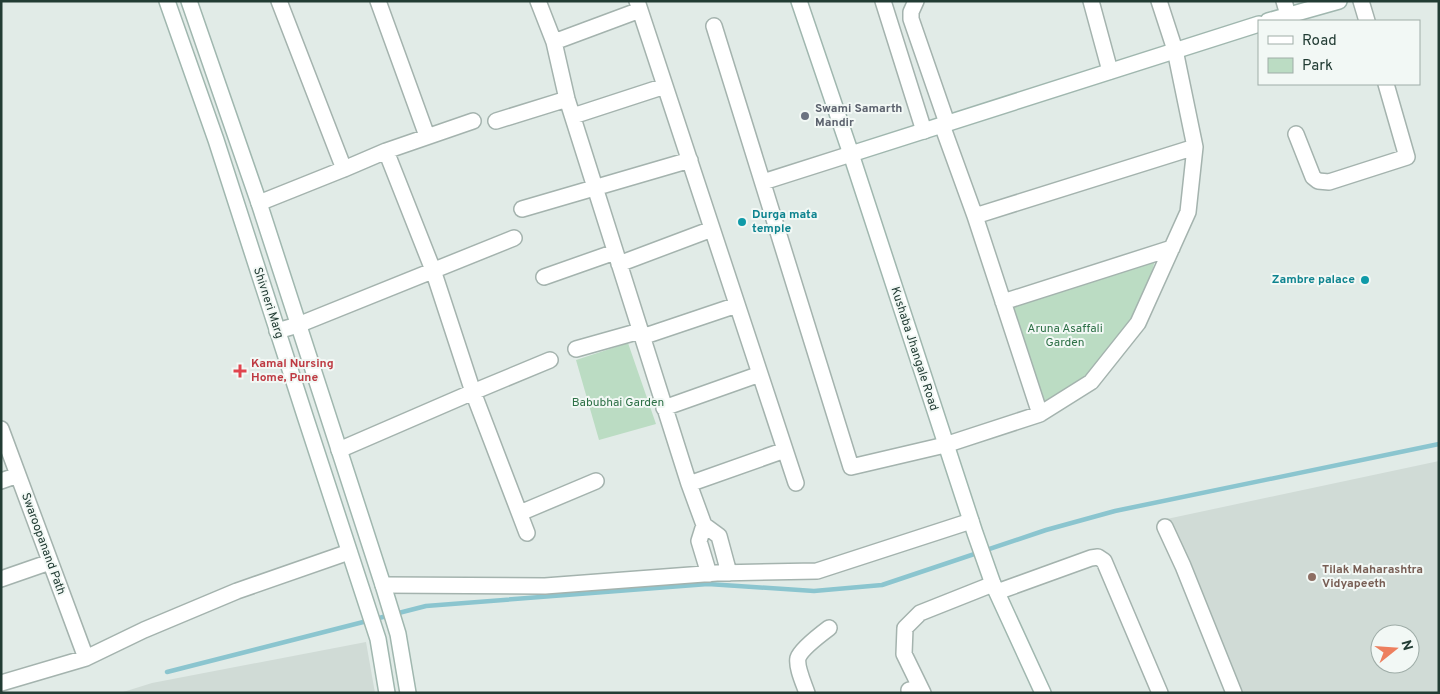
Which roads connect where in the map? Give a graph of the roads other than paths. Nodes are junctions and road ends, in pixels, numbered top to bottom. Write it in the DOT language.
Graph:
graph roads {
  1 [pos="167,1"];
  2 [pos="189,1"];
  3 [pos="279,1"];
  4 [pos="378,1"];
  5 [pos="538,1"];
  6 [pos="799,1"];
  7 [pos="883,1"];
  8 [pos="916,1"];
  9 [pos="1091,1"];
  10 [pos="1159,1"];
  11 [pos="1339,1"];
  12 [pos="1361,1"];
  13 [pos="638,6"];
  14 [pos="1286,8"];
  15 [pos="1269,20"];
  16 [pos="1367,20"];
  17 [pos="1258,24"];
  18 [pos="714,26"];
  19 [pos="554,42"];
  20 [pos="1175,50"];
  21 [pos="1110,71"];
  22 [pos="1386,85"];
  23 [pos="665,86"];
  24 [pos="567,99"];
  25 [pos="573,116"];
  26 [pos="473,121"];
  27 [pos="496,121"];
  28 [pos="944,124"];
  29 [pos="924,131"];
  30 [pos="235,132"];
  31 [pos="1296,134"];
  32 [pos="427,136"];
  33 [pos="216,140"];
  34 [pos="1195,147"];
  35 [pos="386,151"];
  36 [pos="851,154"];
  37 [pos="690,160"];
  38 [pos="344,170"];
  39 [pos="763,182"];
  40 [pos="595,188"];
  41 [pos="258,202"];
  42 [pos="522,209"];
  43 [pos="975,216"];
  44 [pos="712,229"];
  45 [pos="514,238"];
  46 [pos="1172,248"];
  47 [pos="617,258"];
  48 [pos="433,270"];
  49 [pos="544,277"];
  50 [pos="1003,302"];
  51 [pos="737,305"];
  52 [pos="298,325"];
  53 [pos="277,331"];
  54 [pos="641,334"];
  55 [pos="576,349"];
  56 [pos="550,360"];
  57 [pos="760,374"];
  58 [pos="473,392"];
  59 [pos="664,408"];
  60 [pos="1040,414"];
  61 [pos="1,429"];
  62 [pos="945,445"];
  63 [pos="339,450"];
  64 [pos="785,450"];
  65 [pos="18,475"];
  66 [pos="596,480"];
  67 [pos="1,481"];
  68 [pos="796,483"];
  69 [pos="689,484"];
  70 [pos="520,513"];
  71 [pos="704,525"];
  72 [pos="973,527"];
  73 [pos="1164,527"];
  74 [pos="528,533"];
  75 [pos="349,552"];
  76 [pos="50,562"];
  77 [pos="729,573"];
  78 [pos="709,574"];
  79 [pos="1,579"];
  80 [pos="993,583"];
  81 [pos="385,592"];
  82 [pos="829,628"];
  83 [pos="86,658"];
  84 [pos="1,683"];
  85 [pos="914,692"];
  86 [pos="387,693"];
  87 [pos="408,693"];
  88 [pos="807,693"];
  89 [pos="1042,693"];
  90 [pos="1160,693"];
  91 [pos="1234,693"];
  1 -- 33 [label="street, Shivneri Marg"];
  2 -- 30 [label="street, Shivneri Marg"];
  3 -- 38 [label="street"];
  4 -- 32 [label="street"];
  5 -- 19 [label="street"];
  6 -- 36 [label="street, Kushaba Jhangale Road"];
  7 -- 29 [label="street"];
  8 -- 28 [label="street"];
  9 -- 21 [label="street"];
  10 -- 20 [label="street"];
  11 -- 14 [label="street"];
  12 -- 16 [label="street"];
  13 -- 19 [label="street"];
  13 -- 23 [label="street"];
  14 -- 15 [label="street"];
  17 -- 20 [label="street"];
  18 -- 39 [label="street"];
  19 -- 24 [label="street"];
  20 -- 21 [label="street"];
  20 -- 34 [label="street"];
  21 -- 28 [label="street"];
  22 -- 31 [label="street"];
  23 -- 25 [label="street"];
  23 -- 37 [label="street"];
  24 -- 25 [label="street"];
  24 -- 27 [label="street"];
  25 -- 40 [label="street"];
  26 -- 32 [label="street"];
  28 -- 29 [label="street"];
  28 -- 43 [label="street"];
  29 -- 36 [label="street"];
  30 -- 33 [label="street"];
  30 -- 41 [label="street, Shivneri Marg"];
  32 -- 35 [label="street"];
  33 -- 53 [label="street, Shivneri Marg"];
  34 -- 43 [label="street"];
  34 -- 46 [label="street"];
  35 -- 38 [label="street"];
  35 -- 48 [label="street"];
  36 -- 39 [label="street"];
  36 -- 62 [label="street, Kushaba Jhangale Road"];
  37 -- 40 [label="street"];
  37 -- 44 [label="street"];
  38 -- 41 [label="street"];
  39 -- 62 [label="street"];
  40 -- 42 [label="street"];
  40 -- 47 [label="street"];
  41 -- 52 [label="street, Shivneri Marg"];
  43 -- 50 [label="street"];
  44 -- 47 [label="street"];
  44 -- 51 [label="street"];
  45 -- 48 [label="street"];
  46 -- 50 [label="street"];
  46 -- 60 [label="street"];
  47 -- 49 [label="street"];
  47 -- 54 [label="street"];
  48 -- 52 [label="street"];
  48 -- 58 [label="street"];
  50 -- 60 [label="street"];
  51 -- 54 [label="street"];
  51 -- 57 [label="street"];
  52 -- 53 [label="street"];
  52 -- 63 [label="street, Shivneri Marg"];
  53 -- 75 [label="street, Shivneri Marg"];
  54 -- 55 [label="street"];
  54 -- 59 [label="street"];
  56 -- 58 [label="street"];
  57 -- 59 [label="street"];
  57 -- 64 [label="street"];
  58 -- 63 [label="street"];
  58 -- 70 [label="street"];
  59 -- 69 [label="street"];
  60 -- 62 [label="street"];
  61 -- 65 [label="street, Swaroopanand Path"];
  62 -- 72 [label="street, Kushaba Jhangale Road"];
  63 -- 81 [label="street, Shivneri Marg"];
  64 -- 68 [label="street"];
  64 -- 69 [label="street"];
  65 -- 67 [label="street"];
  65 -- 76 [label="street, Swaroopanand Path"];
  66 -- 70 [label="street"];
  69 -- 71 [label="street"];
  70 -- 74 [label="street"];
  71 -- 77 [label="street"];
  71 -- 78 [label="street"];
  72 -- 77 [label="street"];
  72 -- 80 [label="street, Kushaba Jhangale Road"];
  73 -- 91 [label="street"];
  75 -- 83 [label="street"];
  75 -- 86 [label="street, Shivneri Marg"];
  76 -- 79 [label="street"];
  76 -- 83 [label="street, Swaroopanand Path"];
  77 -- 78 [label="street"];
  78 -- 81 [label="street"];
  80 -- 85 [label="street"];
  80 -- 89 [label="street, Kushaba Jhangale Road"];
  80 -- 90 [label="street"];
  81 -- 87 [label="street, Shivneri Marg"];
  82 -- 88 [label="street"];
  83 -- 84 [label="street"];
}
